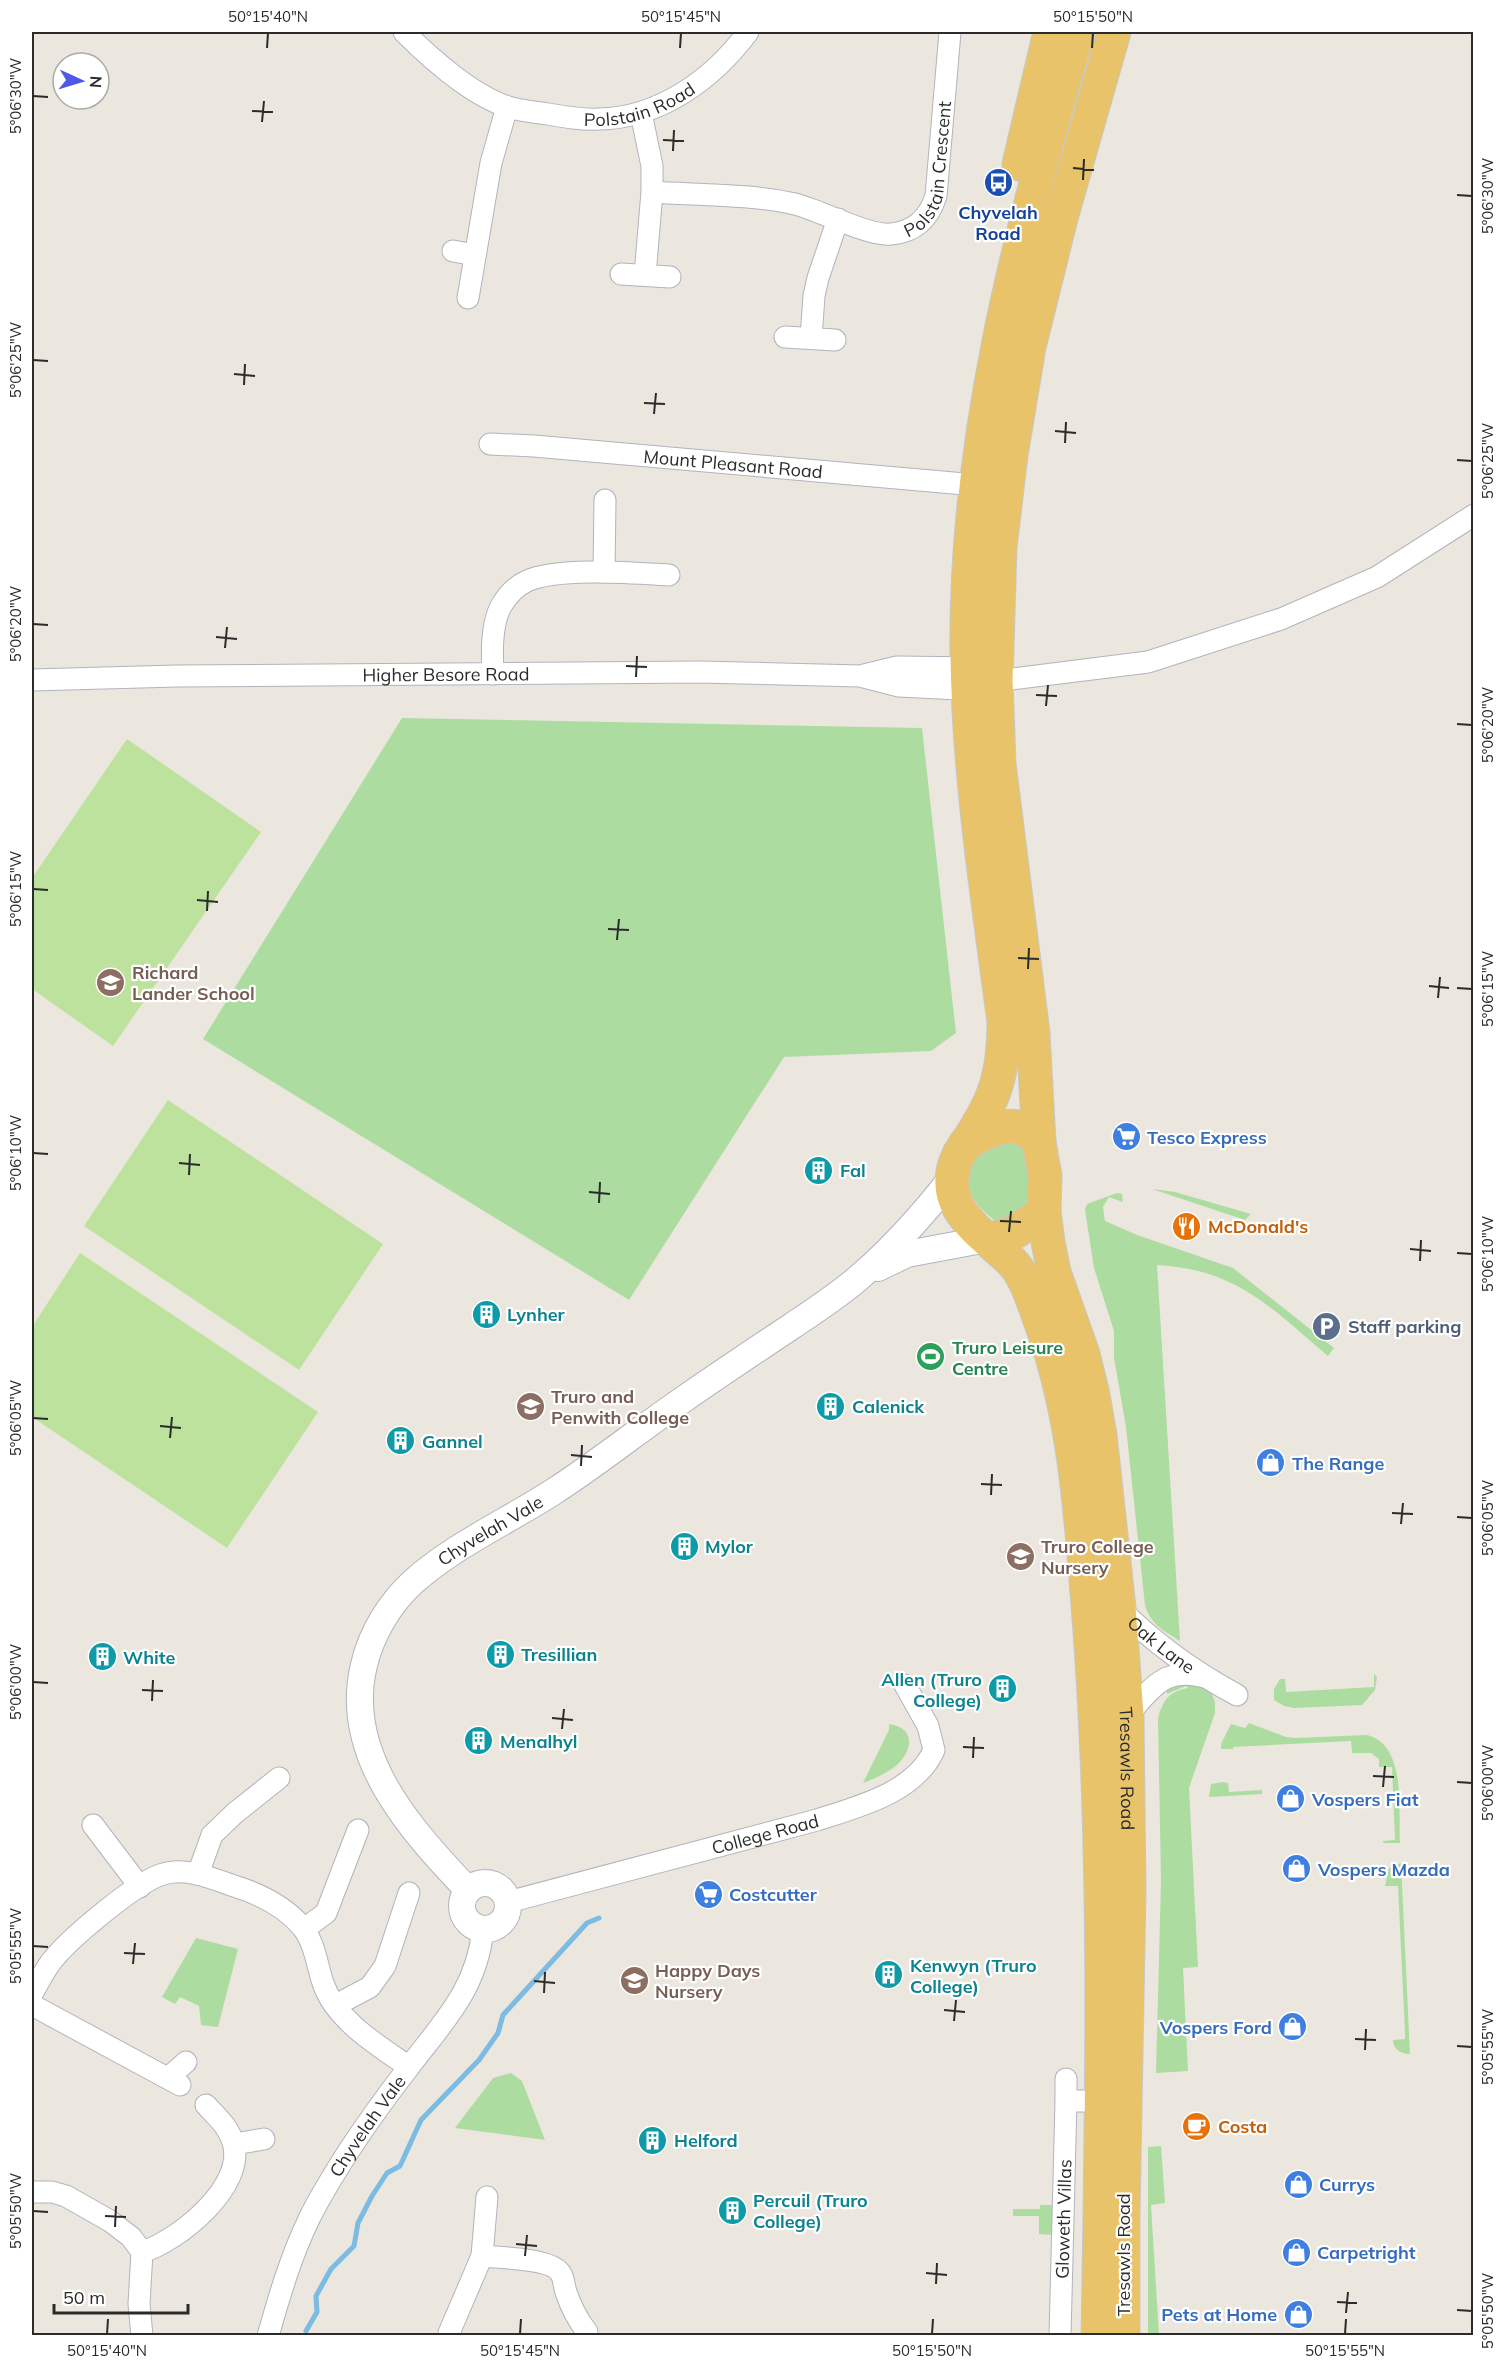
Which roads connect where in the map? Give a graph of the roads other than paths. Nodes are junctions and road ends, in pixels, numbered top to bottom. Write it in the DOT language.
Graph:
graph roads {
  1 [pos="404,32"];
  2 [pos="747,32"];
  3 [pos="950,32"];
  4 [pos="1050,32"];
  5 [pos="1078,32"];
  6 [pos="1114,32"];
  7 [pos="507,107"];
  8 [pos="641,113"];
  9 [pos="652,192"];
  10 [pos="838,219"];
  11 [pos="453,251"];
  12 [pos="475,255"];
  13 [pos="621,274"];
  14 [pos="645,275"];
  15 [pos="670,277"];
  16 [pos="468,298"];
  17 [pos="1001,328"];
  18 [pos="785,337"];
  19 [pos="811,338"];
  20 [pos="836,340"];
  21 [pos="490,444"];
  22 [pos="976,485"];
  23 [pos="605,500"];
  24 [pos="1473,515"];
  25 [pos="604,572"];
  26 [pos="669,575"];
  27 [pos="493,674"];
  28 [pos="985,679"];
  29 [pos="32,680"];
  30 [pos="1040,1142"];
  31 [pos="965,1144"];
  32 [pos="951,1179"];
  33 [pos="1044,1212"];
  34 [pos="988,1239"];
  35 [pos="862,1275"];
  36 [pos="1119,1608"];
  37 [pos="1204,1678"];
  38 [pos="905,1685"];
  39 [pos="1238,1695"];
  40 [pos="1127,1716"];
  41 [pos="279,1778"];
  42 [pos="93,1826"];
  43 [pos="358,1830"];
  44 [pos="198,1874"];
  45 [pos="140,1887"];
  46 [pos="468,1890"];
  47 [pos="409,1893"];
  48 [pos="508,1902"];
  49 [pos="304,1929"];
  50 [pos="483,1929"];
  51 [pos="32,1994"];
  52 [pos="32,2005"];
  53 [pos="336,2005"];
  54 [pos="186,2062"];
  55 [pos="409,2067"];
  56 [pos="1066,2079"];
  57 [pos="1066,2101"];
  58 [pos="1102,2101"];
  59 [pos="206,2105"];
  60 [pos="264,2139"];
  61 [pos="234,2144"];
  62 [pos="32,2192"];
  63 [pos="487,2197"];
  64 [pos="142,2252"];
  65 [pos="482,2256"];
  66 [pos="449,2333"];
  67 [pos="590,2334"];
  68 [pos="142,2336"];
  69 [pos="268,2336"];
  70 [pos="1060,2336"];
  71 [pos="1098,2336"];
  72 [pos="1123,2336"];
  1 -- 7 [label="street, Polstain Road"];
  2 -- 8 [label="street, Polstain Road"];
  3 -- 10 [label="street, Polstain Crescent"];
  4 -- 17 [label="highway"];
  5 -- 17 [label="highway"];
  6 -- 28 [label="highway"];
  7 -- 8 [label="street, Polstain Road"];
  7 -- 12 [label="street"];
  8 -- 9 [label="street"];
  9 -- 10 [label="street, Polstain Crescent"];
  9 -- 14 [label="street"];
  10 -- 19 [label="street"];
  11 -- 12 [label="street"];
  12 -- 16 [label="street"];
  13 -- 14 [label="street"];
  14 -- 15 [label="street"];
  17 -- 22 [label="highway"];
  18 -- 19 [label="street"];
  19 -- 20 [label="street"];
  21 -- 22 [label="street, Mount Pleasant Road"];
  22 -- 28 [label="highway"];
  23 -- 25 [label="street"];
  24 -- 28 [label="street, Higher Besore Road"];
  25 -- 26 [label="street"];
  25 -- 27 [label="street"];
  27 -- 28 [label="street, Higher Besore Road"];
  27 -- 29 [label="street, Higher Besore Road"];
  28 -- 30 [label="highway"];
  28 -- 31 [label="highway"];
  30 -- 31 [label="highway"];
  30 -- 33 [label="highway"];
  31 -- 32 [label="highway"];
  32 -- 34 [label="highway"];
  32 -- 35 [label="street, Chyvelah Vale"];
  33 -- 34 [label="highway"];
  33 -- 36 [label="highway, Tresawls Road"];
  34 -- 35 [label="street, Chyvelah Vale"];
  34 -- 58 [label="highway, Tresawls Road"];
  35 -- 46 [label="street, Chyvelah Vale"];
  36 -- 37 [label="street, Oak Lane"];
  36 -- 40 [label="highway, Tresawls Road"];
  37 -- 39 [label="street, Oak Lane"];
  37 -- 40 [label="street, Oak Lane"];
  38 -- 48 [label="street, College Road"];
  40 -- 72 [label="highway, Tresawls Road"];
  41 -- 44 [label="street"];
  42 -- 45 [label="street"];
  43 -- 49 [label="street"];
  44 -- 45 [label="street"];
  44 -- 49 [label="street"];
  45 -- 51 [label="street"];
  46 -- 48 [label="street"];
  46 -- 50 [label="street"];
  47 -- 53 [label="street"];
  48 -- 50 [label="street"];
  49 -- 53 [label="street"];
  50 -- 55 [label="street, Chyvelah Vale"];
  52 -- 54 [label="street"];
  53 -- 55 [label="street"];
  55 -- 69 [label="street, Chyvelah Vale"];
  56 -- 57 [label="street, Gloweth Villas"];
  57 -- 58 [label="street"];
  57 -- 70 [label="street, Gloweth Villas"];
  58 -- 71 [label="highway, Tresawls Road"];
  59 -- 61 [label="street"];
  60 -- 61 [label="street"];
  61 -- 64 [label="street"];
  62 -- 64 [label="street"];
  63 -- 65 [label="street"];
  64 -- 68 [label="street"];
  65 -- 66 [label="street"];
  65 -- 67 [label="street"];
}
